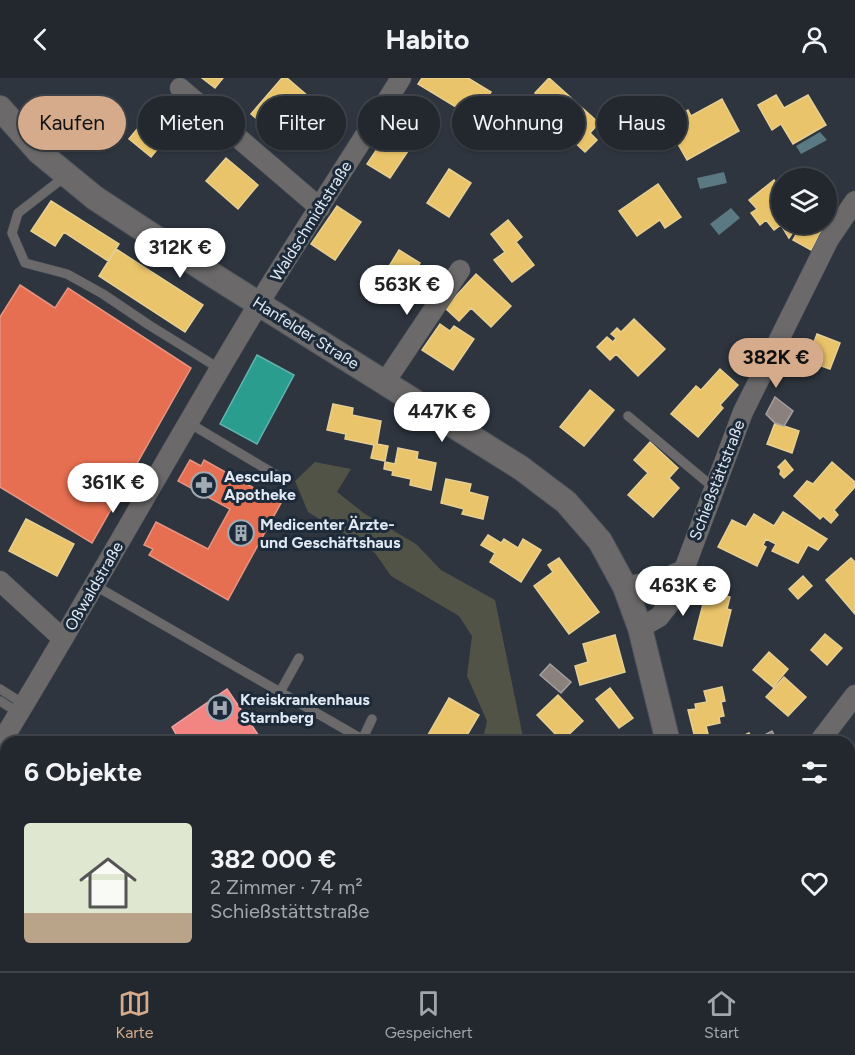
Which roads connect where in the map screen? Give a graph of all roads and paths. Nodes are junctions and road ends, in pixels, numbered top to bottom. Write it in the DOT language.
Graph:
graph roads {
  1 [pos="401,78"];
  2 [pos="180,88"];
  3 [pos="0,108"];
  4 [pos="67,175"];
  5 [pos="855,201"];
  6 [pos="320,208"];
  7 [pos="460,270"];
  8 [pos="259,304"];
  9 [pos="220,369"];
  10 [pos="385,382"];
  11 [pos="628,416"];
  12 [pos="189,423"];
  13 [pos="278,476"];
  14 [pos="714,488"];
  15 [pos="683,570"];
  16 [pos="0,581"];
  17 [pos="94,585"];
  18 [pos="625,586"];
  19 [pos="640,628"];
  20 [pos="63,639"];
  21 [pos="298,658"];
  22 [pos="0,689"];
  23 [pos="280,692"];
  24 [pos="0,701"];
  25 [pos="851,704"];
  26 [pos="22,708"];
  27 [pos="372,719"];
  28 [pos="5,736"];
  29 [pos="355,736"];
  30 [pos="366,736"];
  31 [pos="667,736"];
  32 [pos="824,736"];
  1 -- 6 [label="street, Waldschmidtstraße"];
  2 -- 6 [label="street"];
  3 -- 4 [label="street, Hanfelder Straße"];
  4 -- 8 [label="street, Hanfelder Straße"];
  4 -- 9 [label="lane"];
  5 -- 14 [label="street, Schießstättstraße"];
  6 -- 8 [label="street, Waldschmidtstraße"];
  7 -- 10 [label="street"];
  8 -- 9 [label="street, Oßwaldstraße"];
  8 -- 10 [label="street, Hanfelder Straße"];
  9 -- 12 [label="street, Oßwaldstraße"];
  10 -- 18 [label="street, Hanfelder Straße"];
  11 -- 14 [label="lane"];
  12 -- 13 [label="lane"];
  12 -- 17 [label="street, Oßwaldstraße"];
  14 -- 15 [label="street, Schießstättstraße"];
  15 -- 18 [label="street"];
  15 -- 19 [label="street, Schießstättstraße"];
  16 -- 20 [label="street"];
  17 -- 20 [label="street, Oßwaldstraße"];
  17 -- 23 [label="lane"];
  18 -- 19 [label="street, Hanfelder Straße"];
  19 -- 31 [label="street, Hanfelder Straße"];
  20 -- 26 [label="street, Oßwaldstraße"];
  21 -- 23 [label="lane"];
  22 -- 26 [label="lane"];
  23 -- 29 [label="lane"];
  24 -- 26 [label="lane"];
  25 -- 32 [label="street"];
  26 -- 28 [label="street, Oßwaldstraße"];
  27 -- 30 [label="lane"];
}
